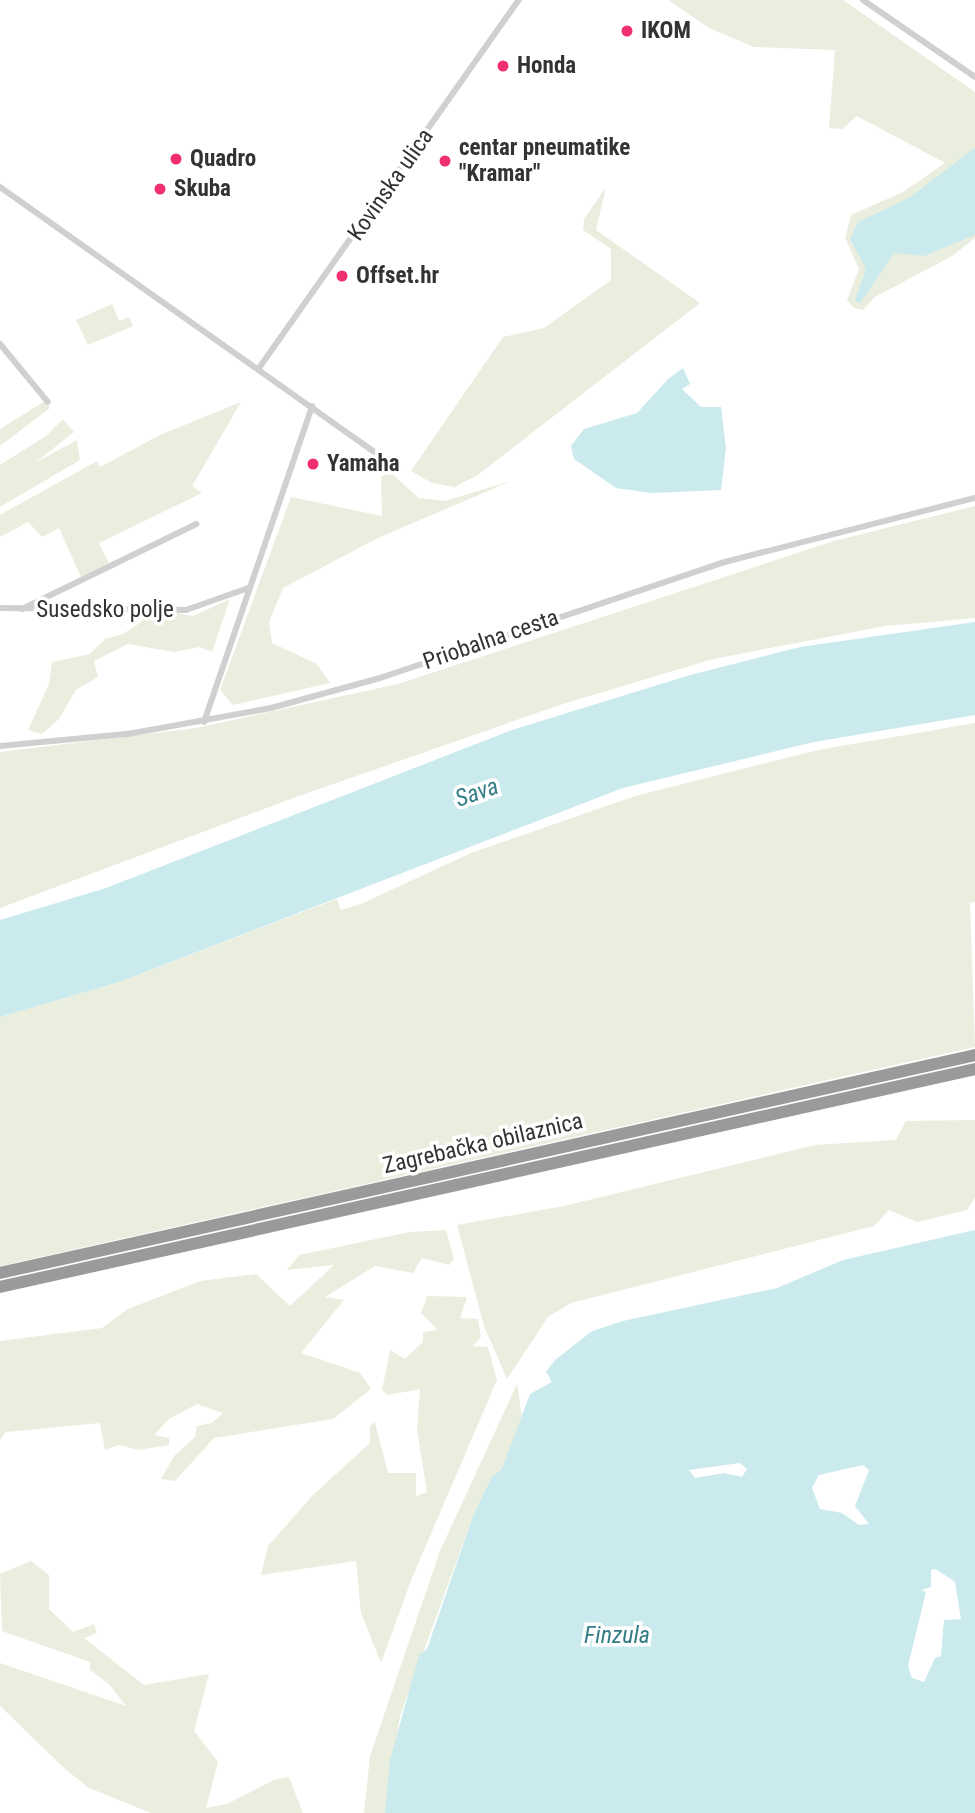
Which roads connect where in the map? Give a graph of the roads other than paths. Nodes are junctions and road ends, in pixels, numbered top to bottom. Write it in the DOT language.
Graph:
graph roads {
  1 [pos="519,0"];
  2 [pos="863,0"];
  3 [pos="975,77"];
  4 [pos="0,187"];
  5 [pos="0,344"];
  6 [pos="259,368"];
  7 [pos="48,402"];
  8 [pos="312,406"];
  9 [pos="399,469"];
  10 [pos="975,498"];
  11 [pos="197,524"];
  12 [pos="248,588"];
  13 [pos="0,608"];
  14 [pos="21,610"];
  15 [pos="204,722"];
  16 [pos="0,746"];
  17 [pos="975,1055"];
  18 [pos="975,1069"];
  19 [pos="0,1273"];
  20 [pos="0,1287"];
  1 -- 6 [label="street, Kovinska ulica"];
  2 -- 3 [label="street"];
  4 -- 6 [label="street"];
  5 -- 7 [label="street"];
  6 -- 8 [label="street"];
  8 -- 9 [label="street"];
  8 -- 12 [label="street"];
  10 -- 15 [label="street, Priobalna cesta"];
  11 -- 14 [label="street"];
  12 -- 14 [label="street, Susedsko polje"];
  12 -- 15 [label="street"];
  13 -- 14 [label="street, Susedsko polje"];
  15 -- 16 [label="street, Priobalna cesta"];
  17 -- 19 [label="highway, Zagrebačka obilaznica"];
  18 -- 20 [label="highway, Zagrebačka obilaznica"];
}
